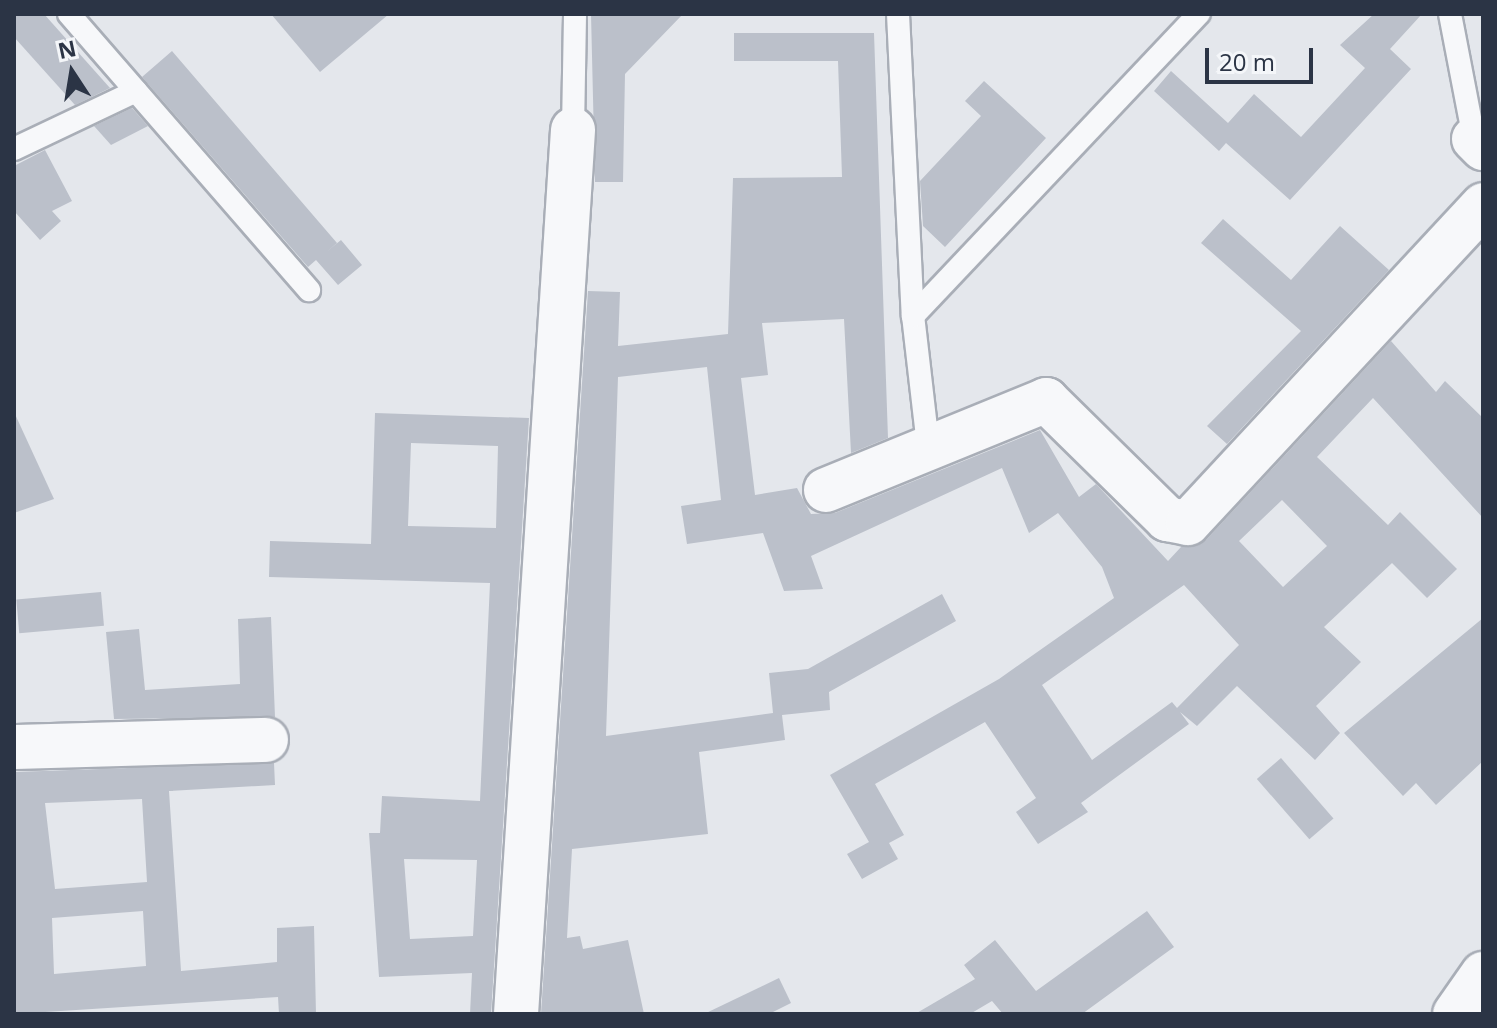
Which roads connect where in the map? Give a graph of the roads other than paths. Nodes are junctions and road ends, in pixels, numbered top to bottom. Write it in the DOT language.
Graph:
graph roads {
  1 [pos="69,14"];
  2 [pos="575,14"];
  3 [pos="898,14"];
  4 [pos="1199,14"];
  5 [pos="1450,14"];
  6 [pos="136,91"];
  7 [pos="573,130"];
  8 [pos="1478,144"];
  9 [pos="14,149"];
  10 [pos="1483,205"];
  11 [pos="309,290"];
  12 [pos="913,316"];
  13 [pos="928,445"];
  14 [pos="826,490"];
  15 [pos="266,740"];
  16 [pos="14,747"];
  17 [pos="1483,974"];
  18 [pos="516,1014"];
  19 [pos="1455,1014"];
  1 -- 6 [label="lane"];
  2 -- 7 [label="lane"];
  3 -- 12 [label="lane"];
  4 -- 12 [label="lane"];
  5 -- 8 [label="lane"];
  6 -- 9 [label="lane"];
  6 -- 11 [label="lane"];
  7 -- 18 [label="street"];
  10 -- 13 [label="street"];
  12 -- 13 [label="lane"];
  13 -- 14 [label="street"];
  15 -- 16 [label="street"];
  17 -- 19 [label="street"];
}
